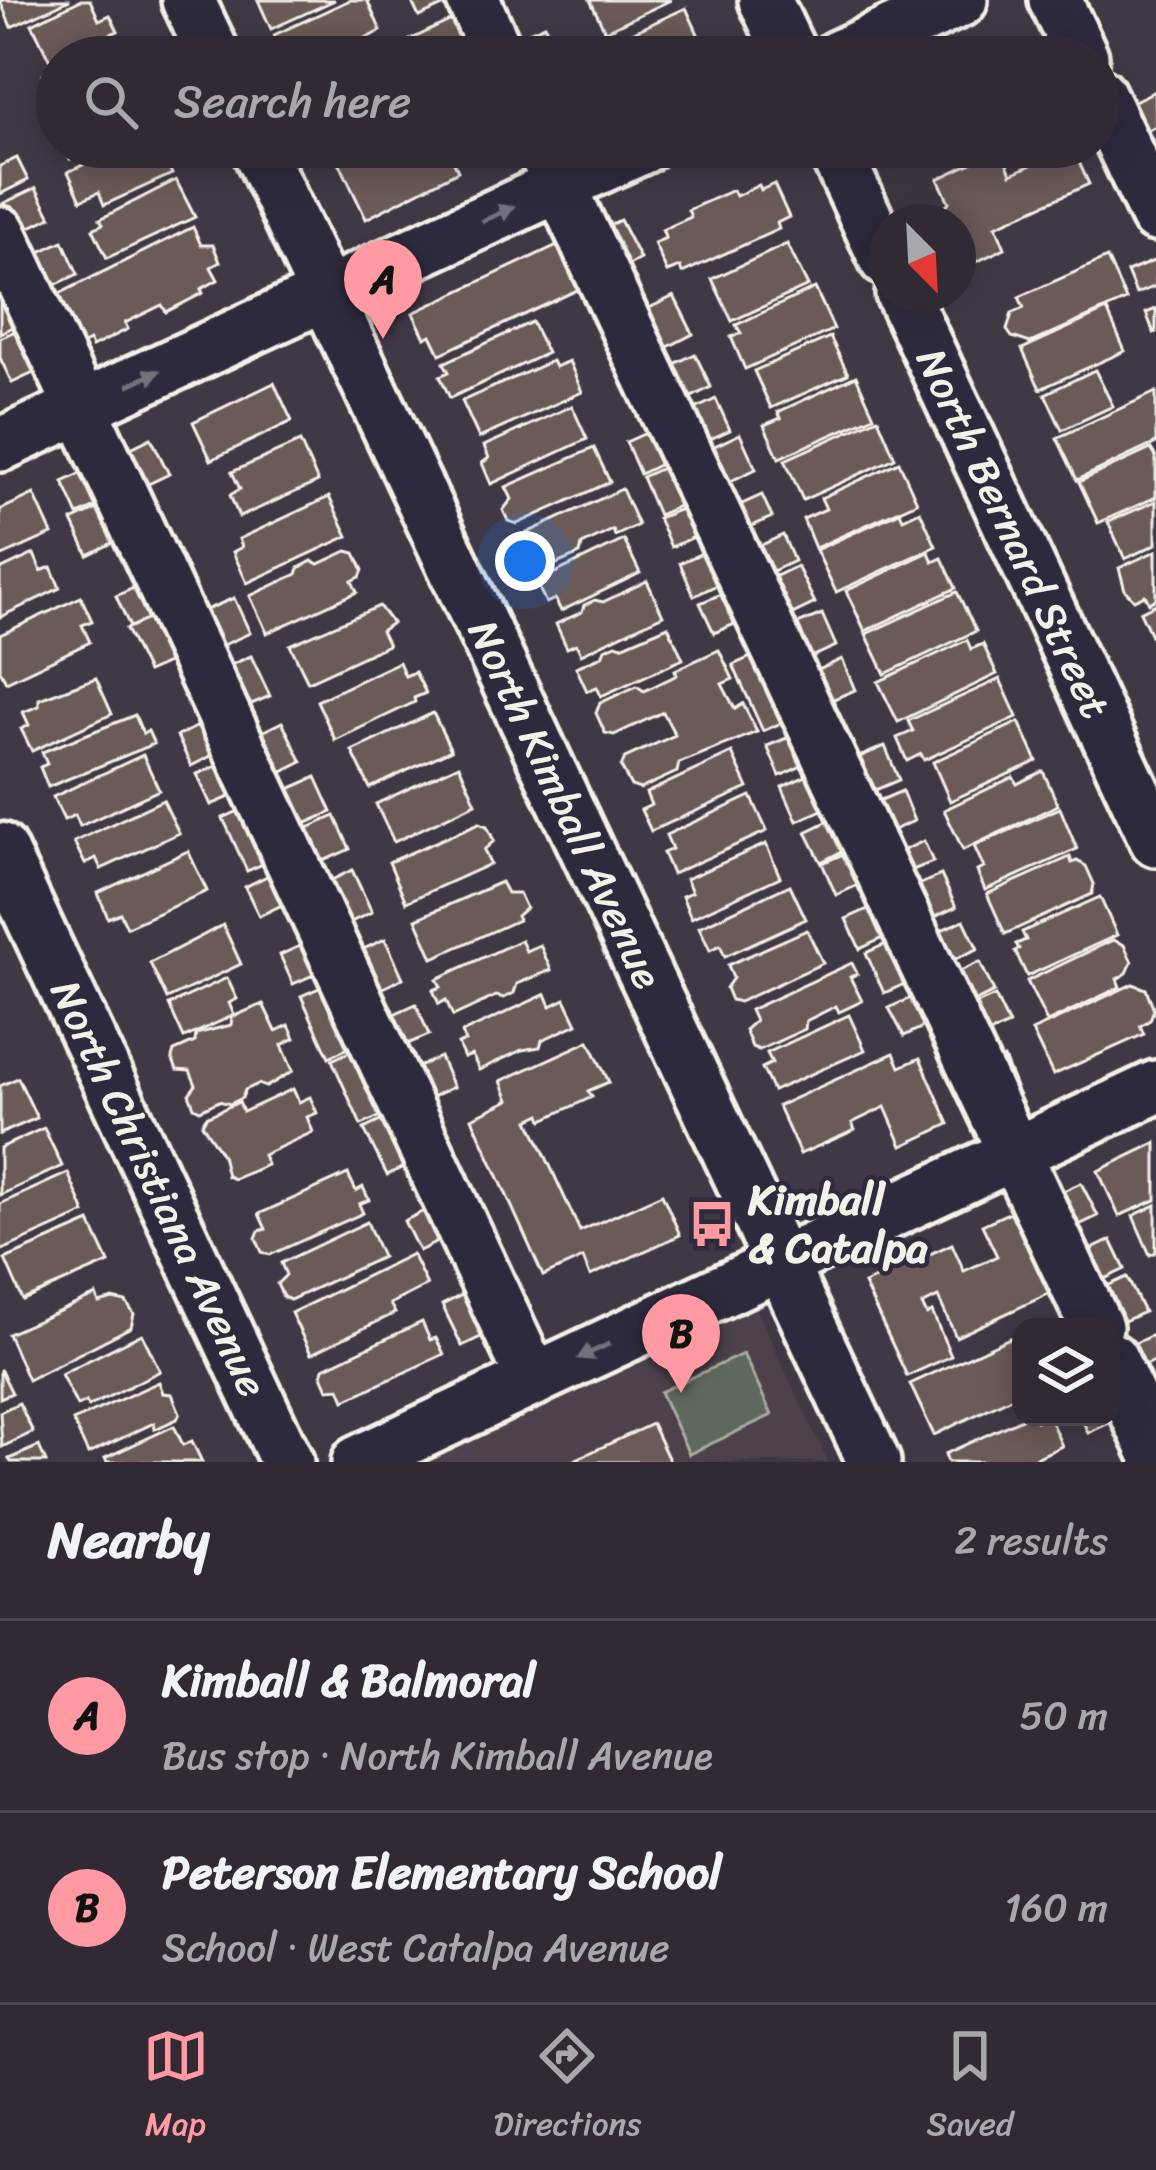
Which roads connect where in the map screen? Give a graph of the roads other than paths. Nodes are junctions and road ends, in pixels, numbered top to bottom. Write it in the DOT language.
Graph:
graph roads {
  1 [pos="188,0"];
  2 [pos="473,0"];
  3 [pos="765,0"];
  4 [pos="961,0"];
  5 [pos="1054,0"];
  6 [pos="204,36"];
  7 [pos="490,36"];
  8 [pos="781,36"];
  9 [pos="883,36"];
  10 [pos="1072,36"];
  11 [pos="1120,139"];
  12 [pos="267,168"];
  13 [pos="547,168"];
  14 [pos="552,168"];
  15 [pos="843,168"];
  16 [pos="1156,215"];
  17 [pos="868,222"];
  18 [pos="0,233"];
  19 [pos="326,294"];
  20 [pos="910,312"];
  21 [pos="82,407"];
  22 [pos="0,445"];
  23 [pos="1156,840"];
  24 [pos="0,849"];
  25 [pos="1156,1087"];
  26 [pos="1015,1154"];
  27 [pos="781,1263"];
  28 [pos="1092,1318"];
  29 [pos="1120,1377"];
  30 [pos="533,1380"];
  31 [pos="1156,1454"];
  32 [pos="287,1462"];
  33 [pos="358,1462"];
  34 [pos="874,1462"];
  1 -- 6 [label="street"];
  2 -- 7 [label="street"];
  3 -- 8 [label="street"];
  4 -- 9 [label="street"];
  5 -- 10 [label="street"];
  11 -- 16 [label="street"];
  12 -- 19 [label="street, North Kimball Avenue"];
  19 -- 13 [label="street, one-way"];
  14 -- 26 [label="street"];
  15 -- 17 [label="street"];
  18 -- 21 [label="street"];
  21 -- 19 [label="street, one-way"];
  19 -- 27 [label="street, North Kimball Avenue"];
  20 -- 23 [label="street, North Bernard Street"];
  21 -- 22 [label="street"];
  21 -- 30 [label="street"];
  24 -- 32 [label="street, North Christiana Avenue"];
  25 -- 26 [label="street"];
  26 -- 27 [label="street"];
  26 -- 28 [label="street"];
  27 -- 30 [label="street, one-way"];
  27 -- 34 [label="street, North Kimball Avenue"];
  29 -- 31 [label="street"];
  30 -- 33 [label="street"];
}
